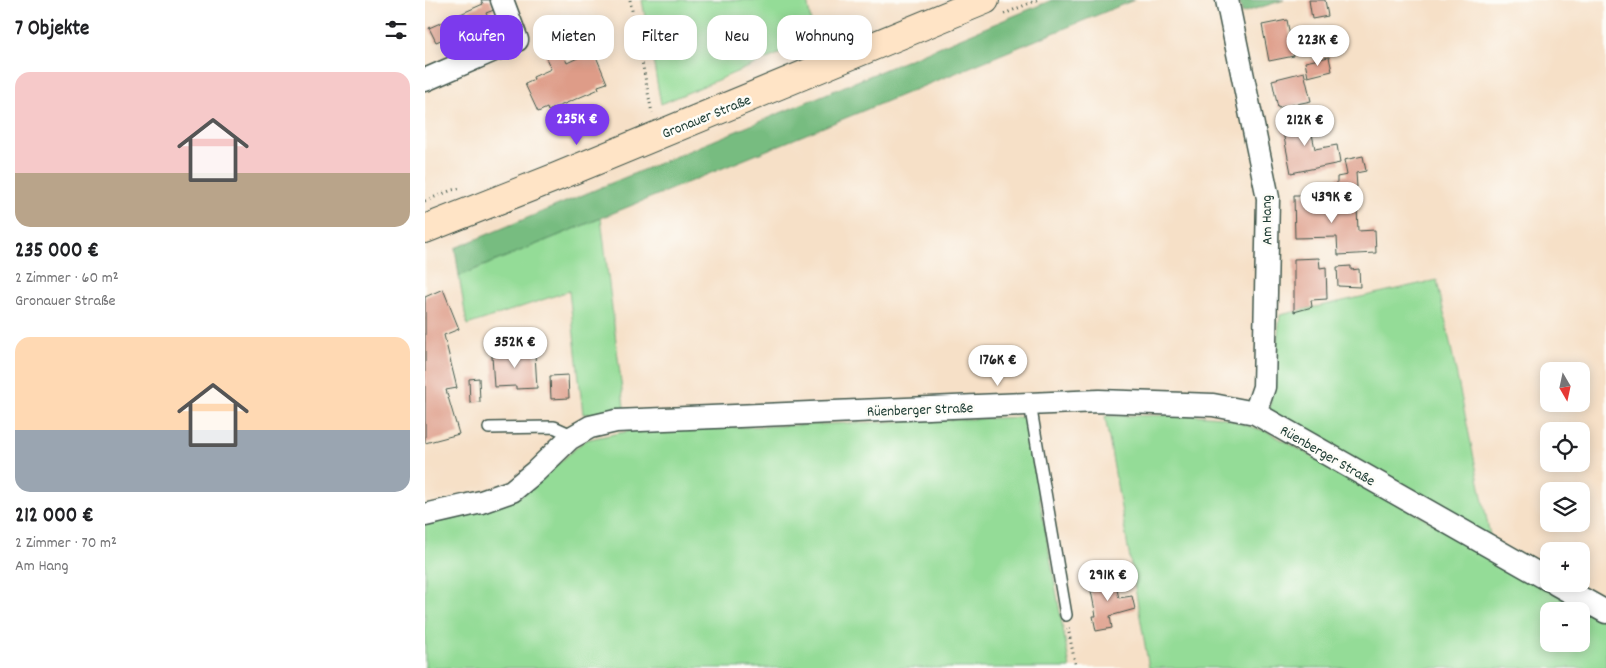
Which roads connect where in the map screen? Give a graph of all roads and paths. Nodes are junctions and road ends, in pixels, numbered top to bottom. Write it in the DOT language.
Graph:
graph roads {
  1 [pos="502,0"];
  2 [pos="630,0"];
  3 [pos="985,0"];
  4 [pos="1227,0"];
  5 [pos="425,80"];
  6 [pos="656,136"];
  7 [pos="425,229"];
  8 [pos="1030,404"];
  9 [pos="1255,414"];
  10 [pos="489,428"];
  11 [pos="574,436"];
  12 [pos="425,515"];
  13 [pos="1540,575"];
  14 [pos="1570,592"];
  15 [pos="1606,612"];
  16 [pos="1066,615"];
  17 [pos="1076,668"];
  1 -- 5 [label="street"];
  2 -- 6 [label="path"];
  3 -- 6 [label="main road, Gronauer Straße"];
  4 -- 9 [label="street, Am Hang"];
  6 -- 7 [label="main road, Gronauer Straße"];
  8 -- 9 [label="street, Rüenberger Straße"];
  8 -- 11 [label="street, Rüenberger Straße"];
  8 -- 16 [label="lane"];
  9 -- 13 [label="street, Rüenberger Straße"];
  10 -- 11 [label="lane"];
  11 -- 12 [label="street, Rüenberger Straße"];
  14 -- 15 [label="street"];
  16 -- 17 [label="path"];
}
